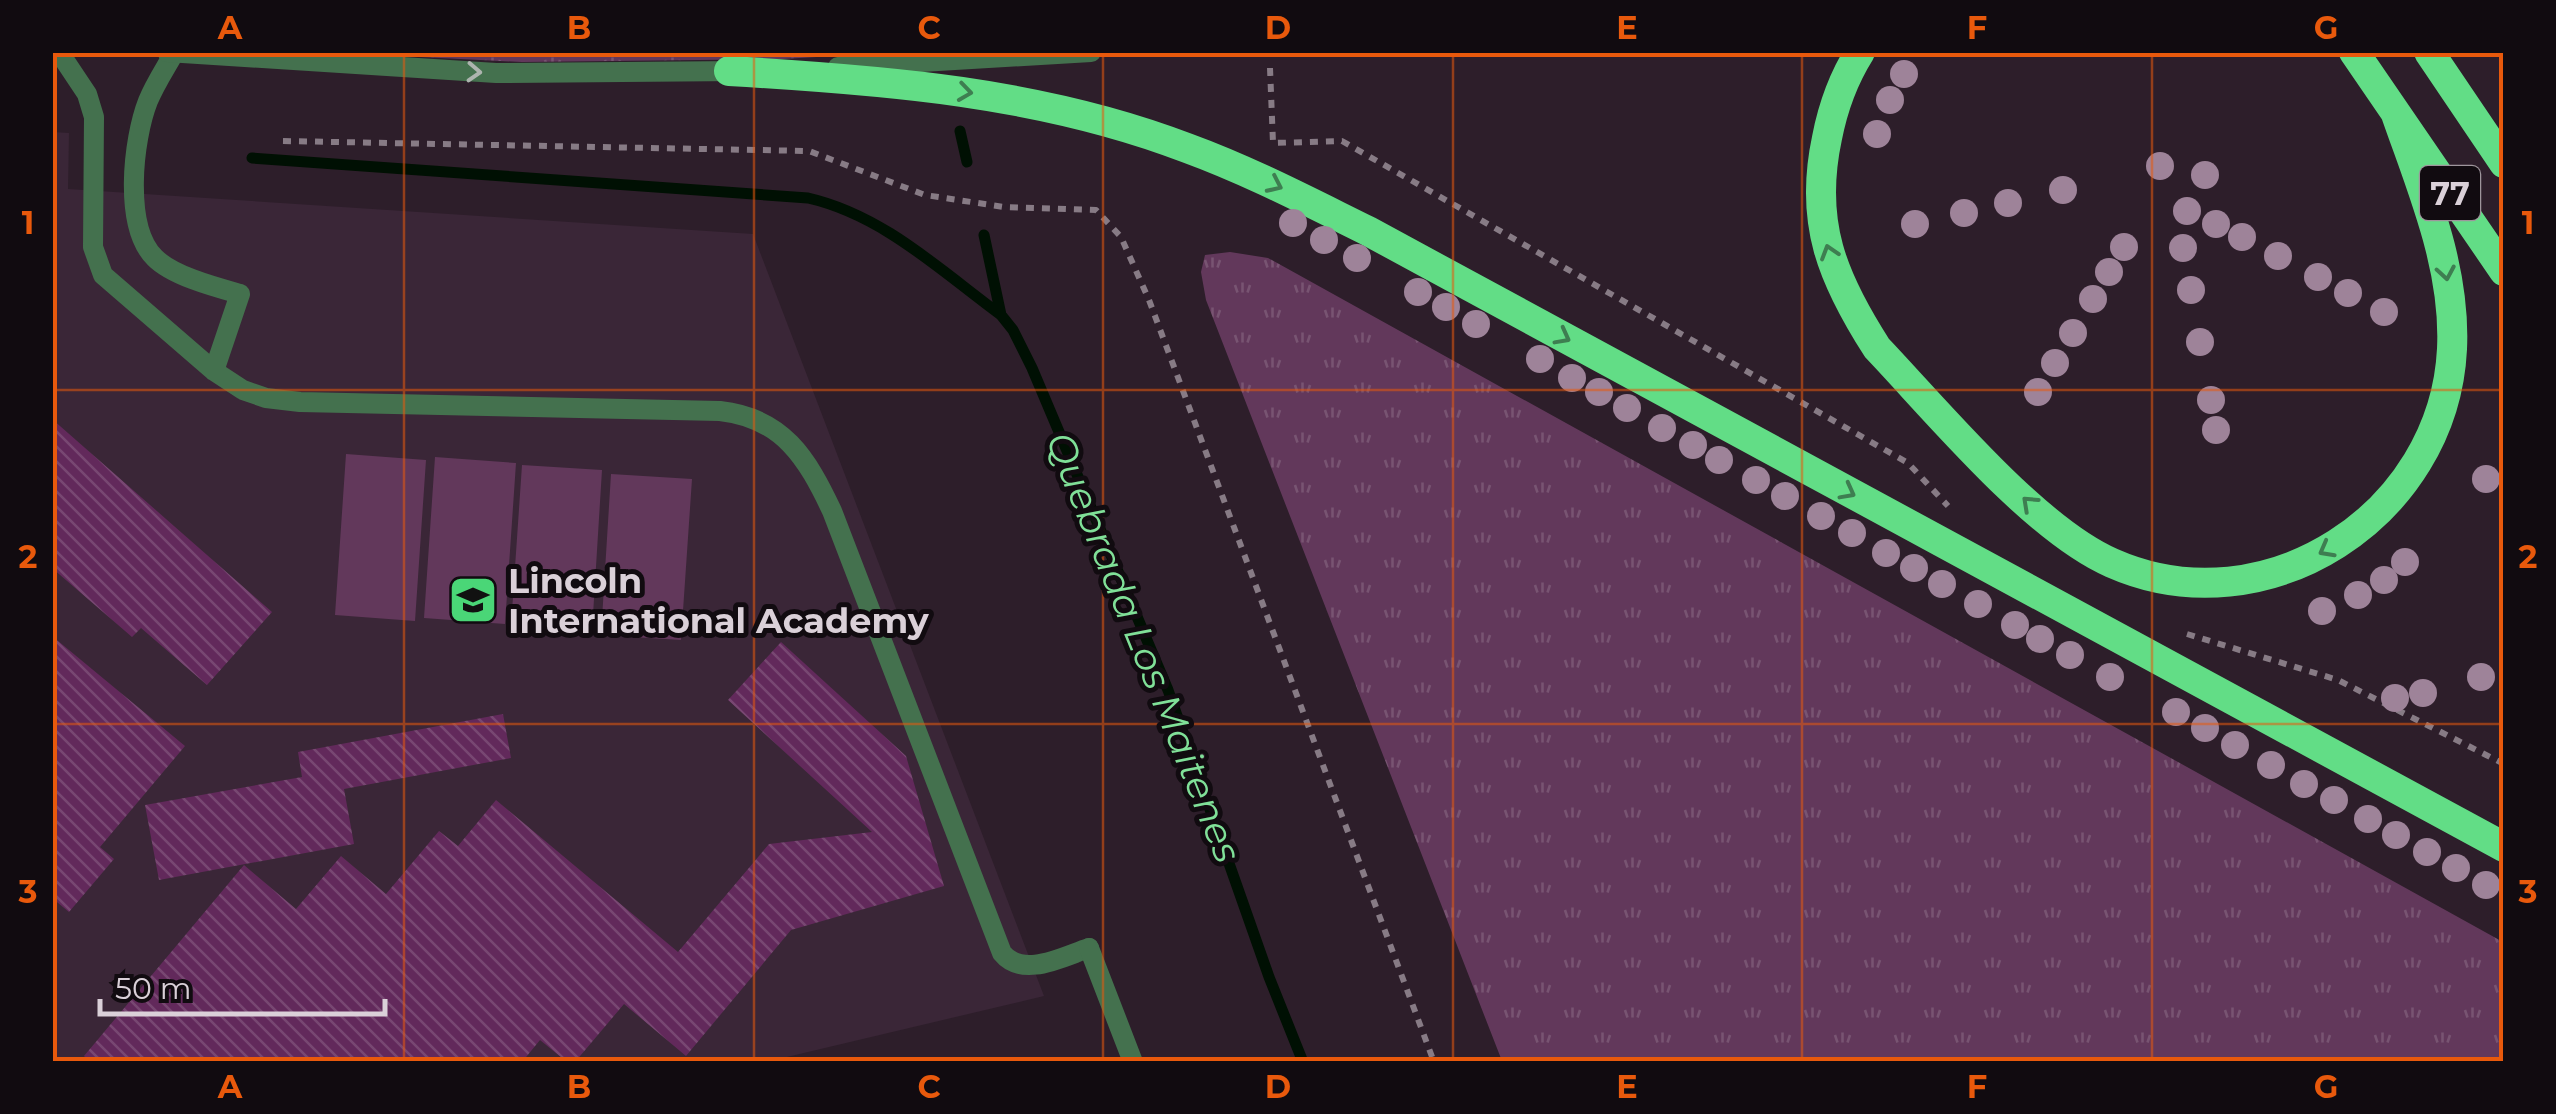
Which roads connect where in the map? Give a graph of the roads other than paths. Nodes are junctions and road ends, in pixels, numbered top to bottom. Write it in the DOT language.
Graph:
graph roads {
  1 [pos="60,52"];
  2 [pos="1091,52"];
  3 [pos="1860,52"];
  4 [pos="2354,52"];
  5 [pos="171,53"];
  6 [pos="2431,55"];
  7 [pos="729,72"];
  8 [pos="2396,114"];
  9 [pos="2504,142"];
  10 [pos="2504,163"];
  11 [pos="2504,271"];
  12 [pos="214,371"];
  13 [pos="2504,847"];
  14 [pos="1133,1062"];
  1 -- 12 [label="street"];
  2 -- 7 [label="street"];
  8 -- 3 [label="highway, one-way"];
  4 -- 8 [label="highway, 77"];
  5 -- 7 [label="street, one-way"];
  5 -- 12 [label="street"];
  6 -- 9 [label="highway"];
  6 -- 10 [label="highway, 77"];
  7 -- 13 [label="highway, one-way"];
  8 -- 11 [label="highway, 77"];
  12 -- 14 [label="street"];
}
